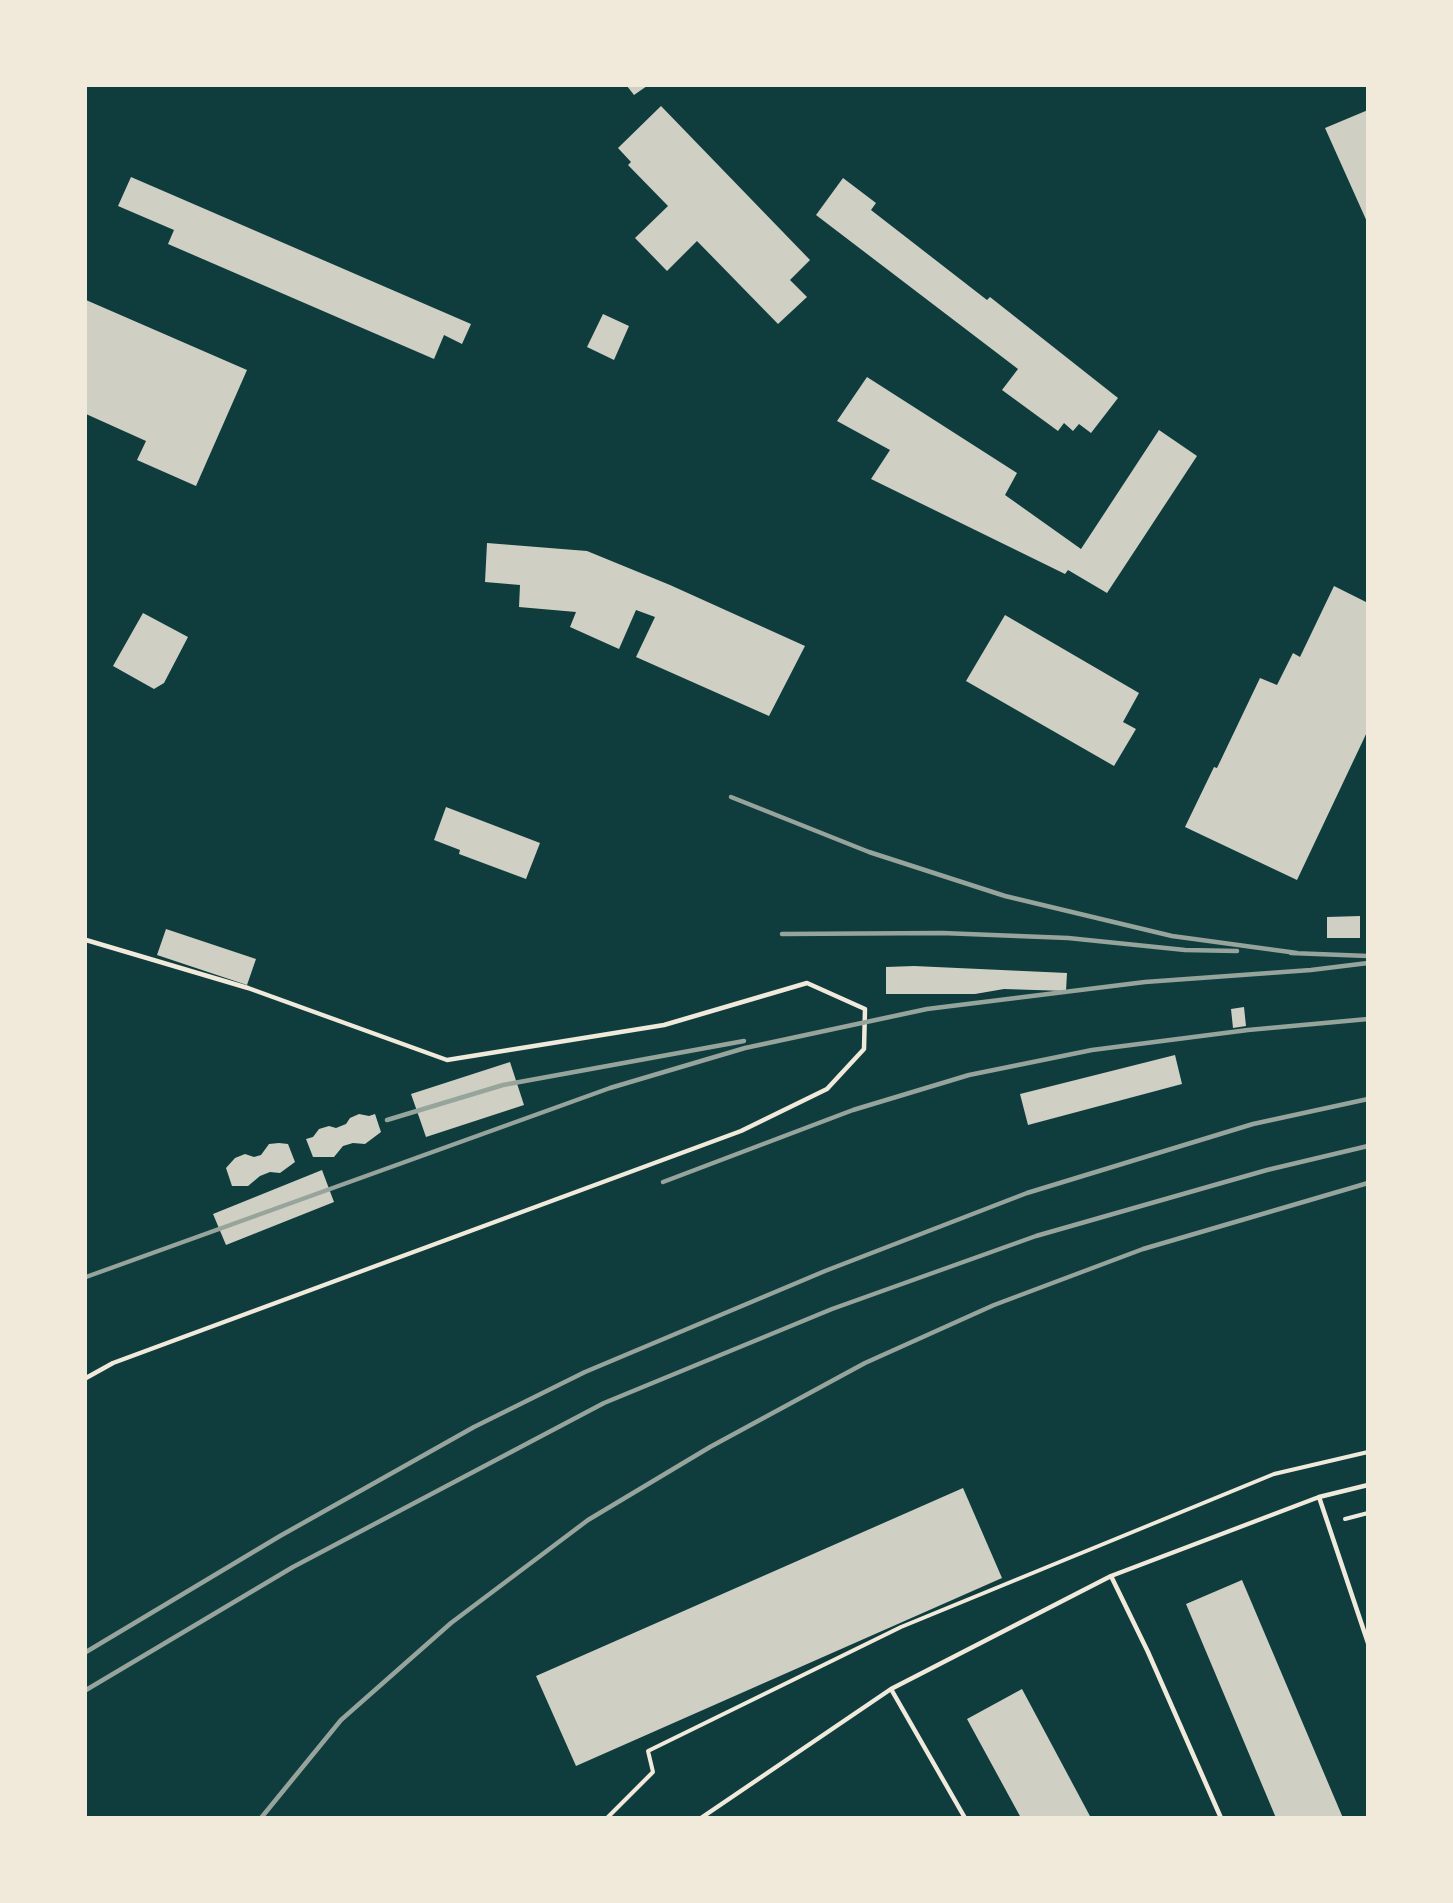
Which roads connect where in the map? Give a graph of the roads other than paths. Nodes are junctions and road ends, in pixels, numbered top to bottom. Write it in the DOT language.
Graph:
graph roads {
  1 [pos="86,940"];
  2 [pos="86,1378"];
  3 [pos="1368,1485"];
  4 [pos="1319,1497"];
  5 [pos="1111,1576"];
  6 [pos="1368,1643"];
  7 [pos="891,1689"];
  8 [pos="701,1818"];
  9 [pos="965,1818"];
  10 [pos="1221,1818"];
  1 -- 2 [label="lane"];
  3 -- 4 [label="lane"];
  4 -- 5 [label="lane"];
  4 -- 6 [label="lane"];
  5 -- 7 [label="lane"];
  5 -- 10 [label="lane"];
  7 -- 8 [label="lane"];
  7 -- 9 [label="lane"];
}
